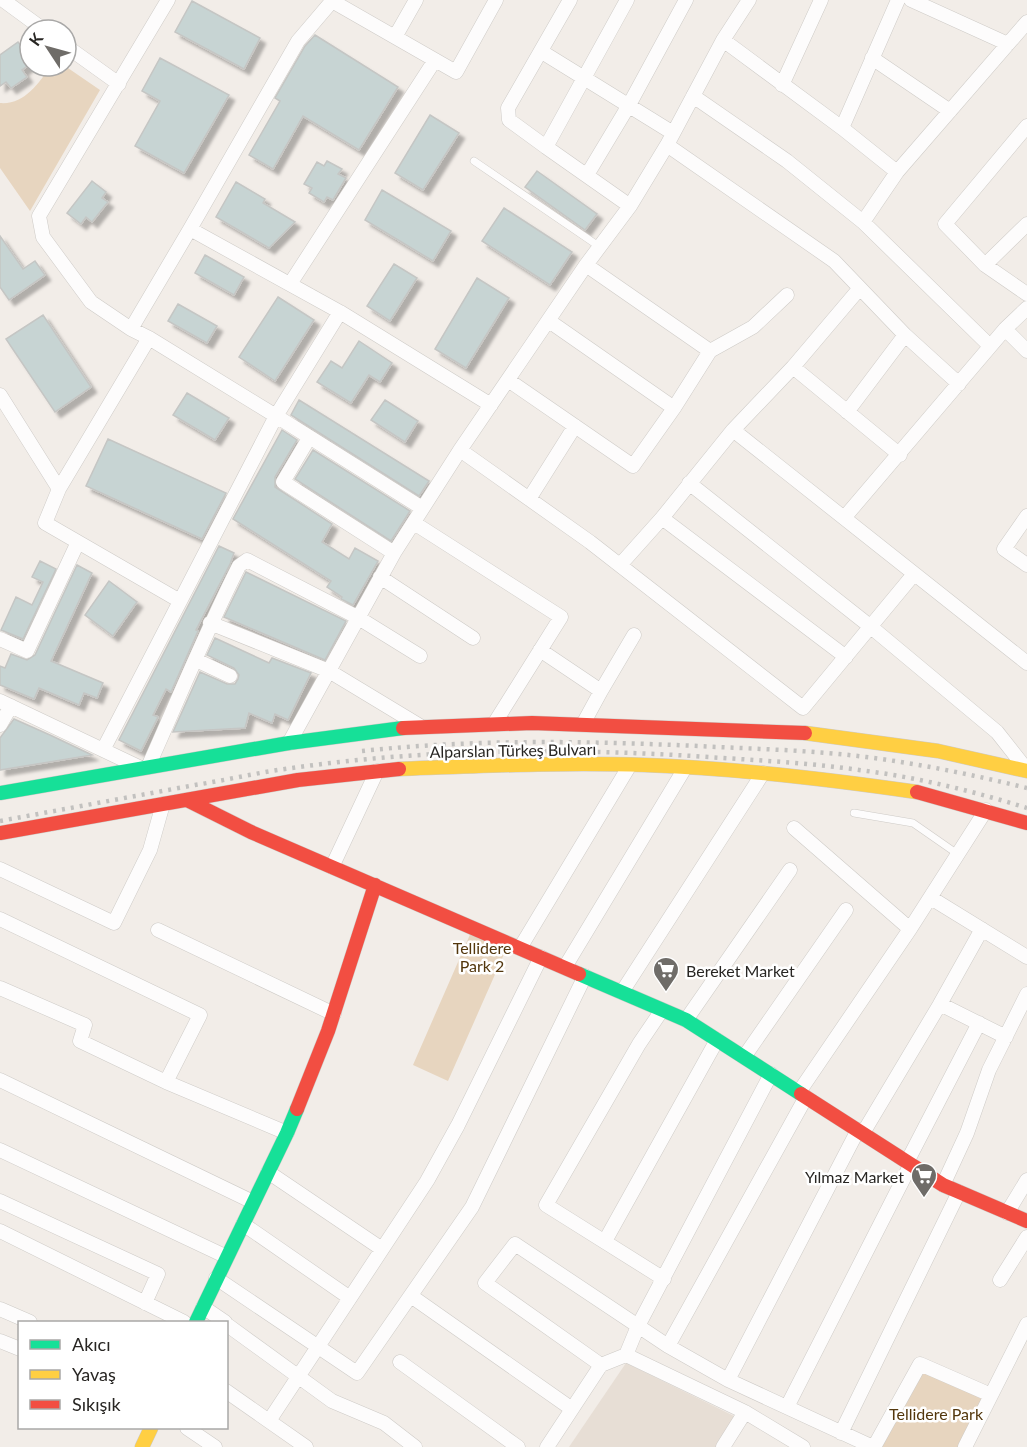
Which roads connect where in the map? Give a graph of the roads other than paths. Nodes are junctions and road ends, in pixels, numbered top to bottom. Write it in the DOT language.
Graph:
graph roads {
  1 [pos="3,0"];
  2 [pos="168,0"];
  3 [pos="416,0"];
  4 [pos="496,0"];
  5 [pos="570,0"];
  6 [pos="627,0"];
  7 [pos="686,0"];
  8 [pos="749,0"];
  9 [pos="821,0"];
  10 [pos="898,0"];
  11 [pos="911,0"];
  12 [pos="332,1"];
  13 [pos="28,18"];
  14 [pos="1027,22"];
  15 [pos="395,37"];
  16 [pos="723,40"];
  17 [pos="1008,44"];
  18 [pos="542,52"];
  19 [pos="78,55"];
  20 [pos="872,58"];
  21 [pos="435,60"];
  22 [pos="584,77"];
  23 [pos="119,84"];
  24 [pos="782,85"];
  25 [pos="693,96"];
  26 [pos="629,105"];
  27 [pos="950,111"];
  28 [pos="1027,126"];
  29 [pos="842,128"];
  30 [pos="670,139"];
  31 [pos="546,147"];
  32 [pos="474,161"];
  33 [pos="897,172"];
  34 [pos="586,174"];
  35 [pos="630,206"];
  36 [pos="863,222"];
  37 [pos="1027,224"];
  38 [pos="190,230"];
  39 [pos="600,247"];
  40 [pos="985,265"];
  41 [pos="586,266"];
  42 [pos="290,284"];
  43 [pos="860,288"];
  44 [pos="1027,294"];
  45 [pos="787,295"];
  46 [pos="1027,308"];
  47 [pos="340,312"];
  48 [pos="549,321"];
  49 [pos="131,329"];
  50 [pos="1005,329"];
  51 [pos="905,335"];
  52 [pos="150,338"];
  53 [pos="990,346"];
  54 [pos="710,351"];
  55 [pos="1027,351"];
  56 [pos="793,367"];
  57 [pos="508,380"];
  58 [pos="959,384"];
  59 [pos="0,395"];
  60 [pos="491,405"];
  61 [pos="674,408"];
  62 [pos="847,412"];
  63 [pos="276,416"];
  64 [pos="575,426"];
  65 [pos="733,430"];
  66 [pos="309,438"];
  67 [pos="460,450"];
  68 [pos="900,454"];
  69 [pos="689,483"];
  70 [pos="59,489"];
  71 [pos="529,498"];
  72 [pos="422,508"];
  73 [pos="1027,516"];
  74 [pos="662,518"];
  75 [pos="844,518"];
  76 [pos="414,523"];
  77 [pos="78,542"];
  78 [pos="394,553"];
  79 [pos="620,565"];
  80 [pos="1027,565"];
  81 [pos="914,574"];
  82 [pos="380,577"];
  83 [pos="180,601"];
  84 [pos="357,617"];
  85 [pos="210,623"];
  86 [pos="871,627"];
  87 [pos="634,635"];
  88 [pos="473,638"];
  89 [pos="0,639"];
  90 [pos="540,650"];
  91 [pos="420,656"];
  92 [pos="846,657"];
  93 [pos="196,660"];
  94 [pos="1027,663"];
  95 [pos="329,670"];
  96 [pos="230,676"];
  97 [pos="600,691"];
  98 [pos="5,704"];
  99 [pos="803,708"];
  100 [pos="494,724"];
  101 [pos="583,724"];
  102 [pos="0,725"];
  103 [pos="421,727"];
  104 [pos="800,733"];
  105 [pos="289,743"];
  106 [pos="103,750"];
  107 [pos="630,765"];
  108 [pos="146,768"];
  109 [pos="685,768"];
  110 [pos="1027,770"];
  111 [pos="377,771"];
  112 [pos="763,773"];
  113 [pos="0,793"];
  114 [pos="187,800"];
  115 [pos="163,804"];
  116 [pos="986,810"];
  117 [pos="854,813"];
  118 [pos="1027,823"];
  119 [pos="794,828"];
  120 [pos="0,833"];
  121 [pos="959,855"];
  122 [pos="332,867"];
  123 [pos="0,869"];
  124 [pos="790,870"];
  125 [pos="375,885"];
  126 [pos="931,898"];
  127 [pos="846,910"];
  128 [pos="0,919"];
  129 [pos="910,929"];
  130 [pos="982,929"];
  131 [pos="158,930"];
  132 [pos="520,948"];
  133 [pos="541,957"];
  134 [pos="1027,957"];
  135 [pos="565,967"];
  136 [pos="585,976"];
  137 [pos="0,988"];
  138 [pos="622,992"];
  139 [pos="1027,994"];
  140 [pos="940,1004"];
  141 [pos="662,1010"];
  142 [pos="334,1014"];
  143 [pos="686,1020"];
  144 [pos="979,1023"];
  145 [pos="1006,1036"];
  146 [pos="717,1040"];
  147 [pos="744,1057"];
  148 [pos="771,1074"];
  149 [pos="0,1080"];
  150 [pos="166,1082"];
  151 [pos="802,1095"];
  152 [pos="860,1132"];
  153 [pos="287,1133"];
  154 [pos="0,1150"];
  155 [pos="909,1163"];
  156 [pos="268,1172"];
  157 [pos="1027,1180"];
  158 [pos="943,1185"];
  159 [pos="959,1192"];
  160 [pos="0,1201"];
  161 [pos="253,1202"];
  162 [pos="1007,1213"];
  163 [pos="1027,1221"];
  164 [pos="243,1224"];
  165 [pos="0,1232"];
  166 [pos="1027,1237"];
  167 [pos="605,1242"];
  168 [pos="382,1249"];
  169 [pos="227,1257"];
  170 [pos="216,1278"];
  171 [pos="664,1279"];
  172 [pos="1000,1280"];
  173 [pos="411,1296"];
  174 [pos="350,1298"];
  175 [pos="145,1303"];
  176 [pos="203,1307"];
  177 [pos="0,1309"];
  178 [pos="26,1321"];
  179 [pos="180,1321"];
  180 [pos="197,1321"];
  181 [pos="223,1321"];
  182 [pos="228,1324"];
  183 [pos="1027,1324"];
  184 [pos="638,1326"];
  185 [pos="0,1341"];
  186 [pos="668,1346"];
  187 [pos="318,1347"];
  188 [pos="18,1348"];
  189 [pos="626,1355"];
  190 [pos="400,1362"];
  191 [pos="602,1365"];
  192 [pos="299,1377"];
  193 [pos="728,1380"];
  194 [pos="228,1392"];
  195 [pos="991,1395"];
  196 [pos="787,1407"];
  197 [pos="572,1408"];
  198 [pos="745,1412"];
  199 [pos="269,1421"];
  200 [pos="151,1429"];
  201 [pos="188,1429"];
  202 [pos="841,1433"];
  203 [pos="142,1447"];
  204 [pos="215,1447"];
  205 [pos="306,1447"];
  206 [pos="415,1447"];
  207 [pos="518,1447"];
  208 [pos="547,1447"];
  209 [pos="723,1447"];
  210 [pos="803,1447"];
  211 [pos="874,1447"];
  212 [pos="965,1447"];
  1 -- 13 [label="street"];
  2 -- 23 [label="street"];
  3 -- 15 [label="street"];
  4 -- 21 [label="street"];
  5 -- 18 [label="street"];
  6 -- 22 [label="street"];
  7 -- 26 [label="street"];
  8 -- 16 [label="street"];
  9 -- 24 [label="street"];
  10 -- 20 [label="street"];
  11 -- 17 [label="street"];
  12 -- 15 [label="street"];
  12 -- 38 [label="street"];
  14 -- 17 [label="street"];
  15 -- 21 [label="street"];
  16 -- 24 [label="street"];
  16 -- 25 [label="street"];
  17 -- 27 [label="street"];
  18 -- 22 [label="street"];
  18 -- 31 [label="street"];
  19 -- 23 [label="street"];
  20 -- 27 [label="street"];
  20 -- 29 [label="street"];
  21 -- 42 [label="street"];
  22 -- 26 [label="street"];
  22 -- 31 [label="street"];
  23 -- 49 [label="street"];
  24 -- 29 [label="street"];
  25 -- 30 [label="street"];
  25 -- 36 [label="street"];
  26 -- 30 [label="street"];
  26 -- 34 [label="street"];
  27 -- 33 [label="street"];
  28 -- 40 [label="street"];
  29 -- 33 [label="street"];
  30 -- 35 [label="street"];
  30 -- 43 [label="street"];
  31 -- 34 [label="street"];
  32 -- 39 [label="lane"];
  33 -- 36 [label="street"];
  34 -- 35 [label="street"];
  35 -- 39 [label="street"];
  36 -- 53 [label="street"];
  37 -- 40 [label="street"];
  38 -- 42 [label="street"];
  38 -- 49 [label="street"];
  39 -- 41 [label="street"];
  40 -- 44 [label="street"];
  41 -- 48 [label="street"];
  41 -- 54 [label="street"];
  42 -- 47 [label="street"];
  43 -- 51 [label="street"];
  43 -- 56 [label="street"];
  45 -- 54 [label="street"];
  46 -- 50 [label="street"];
  47 -- 60 [label="street"];
  47 -- 63 [label="street"];
  48 -- 57 [label="street"];
  48 -- 61 [label="street"];
  49 -- 52 [label="street"];
  50 -- 53 [label="street"];
  50 -- 55 [label="street"];
  51 -- 58 [label="street"];
  51 -- 62 [label="street"];
  52 -- 63 [label="street"];
  52 -- 70 [label="street"];
  53 -- 58 [label="street"];
  54 -- 61 [label="street"];
  56 -- 62 [label="street"];
  56 -- 65 [label="street"];
  57 -- 60 [label="street"];
  57 -- 64 [label="street"];
  58 -- 68 [label="street"];
  59 -- 70 [label="street"];
  60 -- 67 [label="street"];
  61 -- 64 [label="street"];
  62 -- 68 [label="street"];
  63 -- 66 [label="street"];
  63 -- 83 [label="street"];
  64 -- 71 [label="street"];
  65 -- 69 [label="street"];
  65 -- 75 [label="street"];
  66 -- 72 [label="street"];
  66 -- 78 [label="street"];
  67 -- 71 [label="street"];
  67 -- 72 [label="street"];
  68 -- 75 [label="street"];
  69 -- 74 [label="street"];
  69 -- 86 [label="street"];
  70 -- 77 [label="street"];
  71 -- 79 [label="street"];
  72 -- 76 [label="street"];
  73 -- 80 [label="street"];
  74 -- 79 [label="street"];
  74 -- 92 [label="street"];
  75 -- 81 [label="street"];
  76 -- 78 [label="street"];
  76 -- 90 [label="street"];
  77 -- 83 [label="street"];
  77 -- 89 [label="street"];
  78 -- 82 [label="street"];
  79 -- 99 [label="street"];
  81 -- 86 [label="street"];
  81 -- 94 [label="street"];
  82 -- 84 [label="street"];
  82 -- 88 [label="street"];
  83 -- 106 [label="street"];
  84 -- 85 [label="street"];
  84 -- 91 [label="street"];
  84 -- 95 [label="street"];
  85 -- 93 [label="street"];
  85 -- 95 [label="street"];
  86 -- 92 [label="street"];
  86 -- 110 [label="street"];
  87 -- 97 [label="street"];
  90 -- 97 [label="street"];
  90 -- 100 [label="street"];
  92 -- 99 [label="street"];
  93 -- 96 [label="street"];
  93 -- 108 [label="street"];
  95 -- 103 [label="street"];
  95 -- 105 [label="street"];
  97 -- 101 [label="street"];
  98 -- 102 [label="street"];
  98 -- 106 [label="street"];
  99 -- 104 [label="street"];
  100 -- 101 [label="main road, Alparslan Türkeş Bulvarı"];
  100 -- 103 [label="main road, Alparslan Türkeş Bulvarı"];
  101 -- 104 [label="main road, Alparslan Türkeş Bulvarı"];
  103 -- 105 [label="main road, Alparslan Türkeş Bulvarı"];
  104 -- 110 [label="main road, Alparslan Türkeş Bulvarı"];
  105 -- 108 [label="main road, Alparslan Türkeş Bulvarı"];
  106 -- 108 [label="street"];
  107 -- 109 [label="main road, Alparslan Türkeş Bulvarı"];
  107 -- 111 [label="main road, Alparslan Türkeş Bulvarı"];
  107 -- 132 [label="street"];
  108 -- 113 [label="main road, Alparslan Türkeş Bulvarı"];
  109 -- 112 [label="main road, Alparslan Türkeş Bulvarı"];
  109 -- 135 [label="street"];
  111 -- 114 [label="main road, Alparslan Türkeş Bulvarı"];
  111 -- 122 [label="street"];
  112 -- 116 [label="main road, Alparslan Türkeş Bulvarı"];
  112 -- 138 [label="street"];
  114 -- 115 [label="main road, Alparslan Türkeş Bulvarı"];
  114 -- 122 [label="main road"];
  115 -- 120 [label="main road, Alparslan Türkeş Bulvarı"];
  115 -- 123 [label="street"];
  116 -- 118 [label="main road, Alparslan Türkeş Bulvarı"];
  116 -- 121 [label="street"];
  117 -- 121 [label="lane"];
  119 -- 129 [label="street"];
  121 -- 126 [label="street"];
  122 -- 125 [label="main road"];
  124 -- 143 [label="street"];
  125 -- 132 [label="main road"];
  125 -- 142 [label="main road"];
  126 -- 129 [label="street"];
  126 -- 130 [label="street"];
  127 -- 147 [label="street"];
  128 -- 150 [label="street"];
  129 -- 151 [label="street"];
  130 -- 134 [label="street"];
  130 -- 140 [label="street"];
  131 -- 142 [label="street"];
  132 -- 133 [label="main road"];
  133 -- 135 [label="main road"];
  133 -- 168 [label="street"];
  135 -- 136 [label="main road"];
  136 -- 138 [label="main road"];
  136 -- 173 [label="street"];
  137 -- 150 [label="street"];
  138 -- 141 [label="main road"];
  139 -- 145 [label="street"];
  140 -- 144 [label="street"];
  140 -- 152 [label="street"];
  141 -- 143 [label="main road"];
  141 -- 167 [label="street"];
  142 -- 153 [label="main road"];
  143 -- 146 [label="main road"];
  144 -- 145 [label="street"];
  144 -- 155 [label="street"];
  145 -- 158 [label="street"];
  146 -- 147 [label="main road"];
  146 -- 167 [label="street"];
  147 -- 148 [label="main road"];
  148 -- 151 [label="main road"];
  148 -- 171 [label="street"];
  149 -- 161 [label="street"];
  150 -- 153 [label="street"];
  151 -- 152 [label="main road"];
  151 -- 186 [label="street"];
  152 -- 155 [label="main road"];
  152 -- 193 [label="street"];
  153 -- 156 [label="main road"];
  154 -- 169 [label="street"];
  155 -- 158 [label="main road"];
  155 -- 196 [label="street"];
  156 -- 161 [label="main road"];
  156 -- 168 [label="street"];
  157 -- 162 [label="street"];
  158 -- 159 [label="main road"];
  159 -- 162 [label="main road"];
  159 -- 202 [label="street"];
  160 -- 175 [label="street"];
  161 -- 164 [label="main road"];
  162 -- 163 [label="main road"];
  164 -- 169 [label="main road"];
  164 -- 174 [label="street"];
  165 -- 175 [label="street"];
  166 -- 172 [label="street"];
  167 -- 171 [label="street"];
  168 -- 174 [label="street"];
  169 -- 170 [label="main road"];
  170 -- 176 [label="main road"];
  170 -- 187 [label="street"];
  171 -- 184 [label="street"];
  173 -- 187 [label="street"];
  173 -- 197 [label="street"];
  174 -- 187 [label="street"];
  175 -- 179 [label="street"];
  176 -- 180 [label="main road"];
  176 -- 181 [label="street"];
  177 -- 178 [label="street"];
  182 -- 192 [label="street"];
  183 -- 195 [label="street"];
  184 -- 186 [label="street"];
  184 -- 189 [label="street"];
  184 -- 191 [label="street"];
  185 -- 188 [label="street"];
  186 -- 193 [label="street"];
  187 -- 192 [label="street"];
  189 -- 191 [label="street"];
  189 -- 198 [label="street"];
  190 -- 207 [label="street"];
  191 -- 197 [label="street"];
  192 -- 199 [label="street"];
  192 -- 206 [label="street"];
  193 -- 196 [label="street"];
  194 -- 199 [label="street"];
  195 -- 211 [label="street"];
  195 -- 212 [label="street"];
  196 -- 202 [label="street"];
  197 -- 208 [label="street"];
  198 -- 209 [label="street"];
  198 -- 210 [label="street"];
  199 -- 205 [label="street"];
  200 -- 203 [label="main road"];
  201 -- 204 [label="street"];
  202 -- 211 [label="street"];
}
